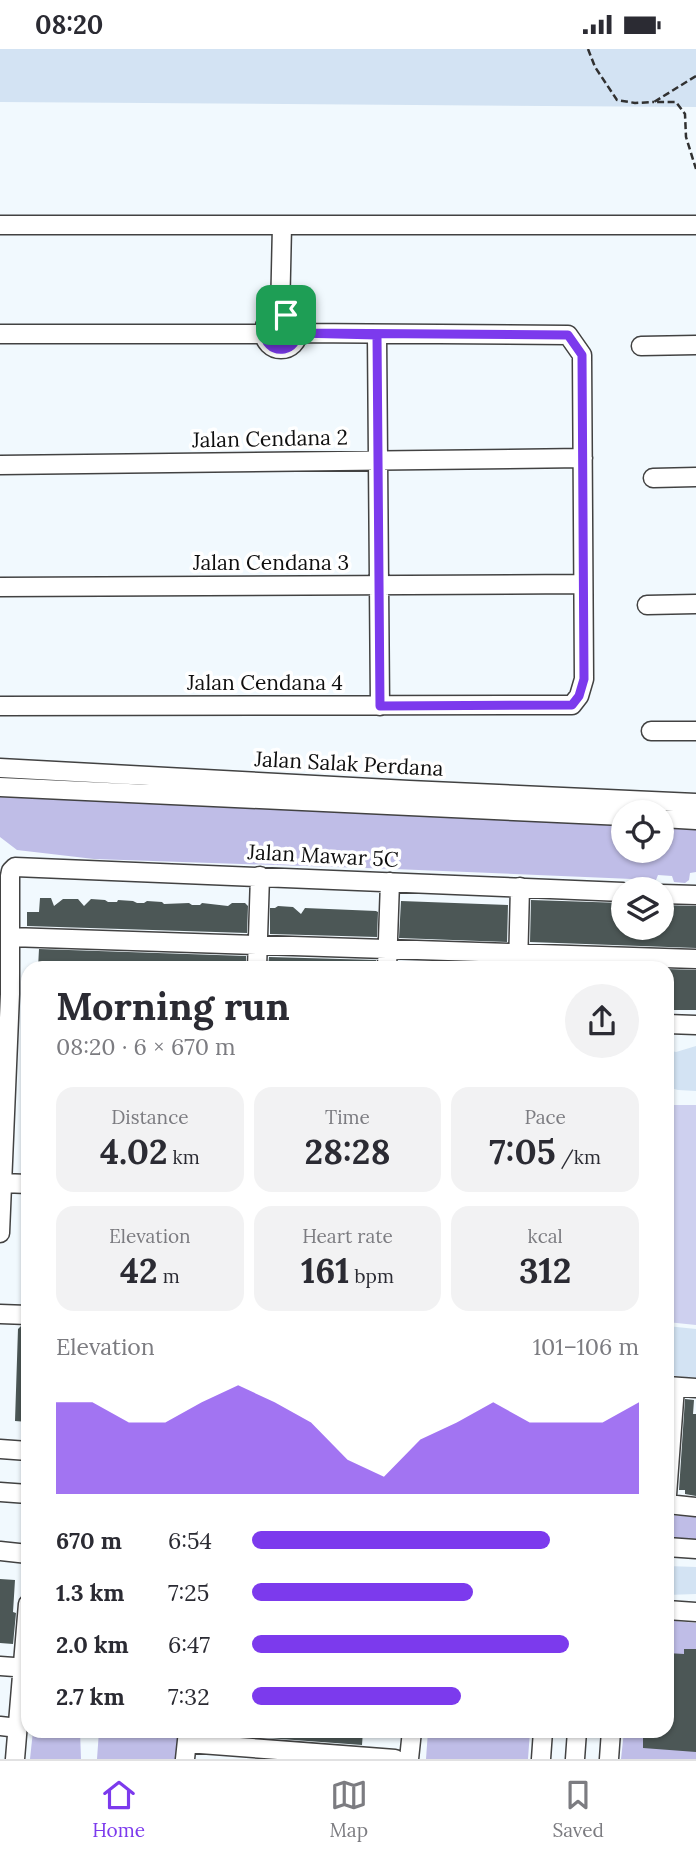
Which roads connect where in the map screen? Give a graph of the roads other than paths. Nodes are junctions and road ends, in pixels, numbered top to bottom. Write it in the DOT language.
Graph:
graph roads {
  1 [pos="0,225"];
  2 [pos="696,225"];
  3 [pos="282,226"];
  4 [pos="280,315"];
  5 [pos="298,333"];
  6 [pos="0,334"];
  7 [pos="264,334"];
  8 [pos="377,335"];
  9 [pos="696,345"];
  10 [pos="641,346"];
  11 [pos="583,458"];
  12 [pos="378,460"];
  13 [pos="0,465"];
  14 [pos="696,477"];
  15 [pos="653,478"];
  16 [pos="583,584"];
  17 [pos="379,585"];
  18 [pos="0,587"];
  19 [pos="696,604"];
  20 [pos="647,605"];
  21 [pos="0,706"];
  22 [pos="380,706"];
  23 [pos="651,731"];
  24 [pos="696,731"];
  25 [pos="0,768"];
  26 [pos="0,787"];
  27 [pos="696,803"];
  28 [pos="611,815"];
  29 [pos="674,819"];
  30 [pos="696,820"];
  31 [pos="260,876"];
  32 [pos="390,882"];
  33 [pos="520,887"];
  34 [pos="611,891"];
  35 [pos="674,894"];
  36 [pos="696,895"];
  37 [pos="10,937"];
  38 [pos="257,945"];
  39 [pos="388,949"];
  40 [pos="696,959"];
  41 [pos="257,961"];
  42 [pos="387,961"];
  43 [pos="518,961"];
  44 [pos="19,995"];
  45 [pos="674,1024"];
  46 [pos="694,1025"];
  47 [pos="2,1183"];
  48 [pos="21,1184"];
  49 [pos="0,1233"];
  50 [pos="0,1314"];
  51 [pos="21,1315"];
  52 [pos="674,1386"];
  53 [pos="696,1388"];
  54 [pos="0,1449"];
  55 [pos="21,1450"];
  56 [pos="0,1492"];
  57 [pos="21,1494"];
  58 [pos="674,1505"];
  59 [pos="696,1507"];
  60 [pos="674,1547"];
  61 [pos="696,1549"];
  62 [pos="0,1551"];
  63 [pos="21,1553"];
  64 [pos="674,1610"];
  65 [pos="696,1612"];
  66 [pos="0,1666"];
  67 [pos="21,1668"];
  68 [pos="21,1683"];
  69 [pos="9,1727"];
  70 [pos="411,1738"];
  71 [pos="542,1738"];
  72 [pos="576,1738"];
  73 [pos="610,1738"];
  74 [pos="186,1744"];
  75 [pos="15,1759"];
  76 [pos="395,1759"];
  77 [pos="409,1759"];
  78 [pos="541,1759"];
  79 [pos="575,1759"];
  80 [pos="609,1759"];
  1 -- 3 [label="street"];
  2 -- 3 [label="street"];
  3 -- 4 [label="street"];
  4 -- 5 [label="street"];
  4 -- 7 [label="street"];
  5 -- 7 [label="street"];
  5 -- 8 [label="street"];
  6 -- 7 [label="street"];
  8 -- 11 [label="street"];
  8 -- 12 [label="street"];
  9 -- 10 [label="street"];
  11 -- 12 [label="street, Jalan Cendana 2"];
  11 -- 16 [label="street"];
  12 -- 13 [label="street, Jalan Cendana 2"];
  12 -- 17 [label="street"];
  14 -- 15 [label="street"];
  16 -- 17 [label="street, Jalan Cendana 3"];
  16 -- 22 [label="street, Jalan Cendana 4"];
  17 -- 18 [label="street, Jalan Cendana 3"];
  17 -- 22 [label="street"];
  19 -- 20 [label="street"];
  21 -- 22 [label="street, Jalan Cendana 4"];
  23 -- 24 [label="street"];
  25 -- 27 [label="street, Jalan Salak Perdana"];
  26 -- 28 [label="street, Jalan Salak Perdana"];
  29 -- 30 [label="street"];
  31 -- 32 [label="street, Jalan Mawar 5C"];
  31 -- 37 [label="street, Jalan Mawar 5C"];
  31 -- 38 [label="street"];
  32 -- 33 [label="street, Jalan Mawar 5C"];
  32 -- 39 [label="street"];
  33 -- 34 [label="street, Jalan Mawar 5C"];
  33 -- 43 [label="street"];
  35 -- 36 [label="street"];
  37 -- 38 [label="street"];
  37 -- 44 [label="street"];
  38 -- 39 [label="street"];
  38 -- 41 [label="street"];
  39 -- 42 [label="street"];
  39 -- 43 [label="street"];
  40 -- 43 [label="street"];
  44 -- 47 [label="street"];
  45 -- 46 [label="street"];
  47 -- 48 [label="street"];
  47 -- 49 [label="street"];
  50 -- 51 [label="street"];
  52 -- 53 [label="street"];
  54 -- 55 [label="street"];
  56 -- 57 [label="street"];
  58 -- 59 [label="street"];
  60 -- 61 [label="street"];
  62 -- 63 [label="street"];
  64 -- 65 [label="street"];
  66 -- 67 [label="street"];
  68 -- 69 [label="street"];
  69 -- 75 [label="street"];
  70 -- 77 [label="street"];
  71 -- 78 [label="street"];
  72 -- 79 [label="street"];
  73 -- 80 [label="street"];
  74 -- 76 [label="street"];
}
